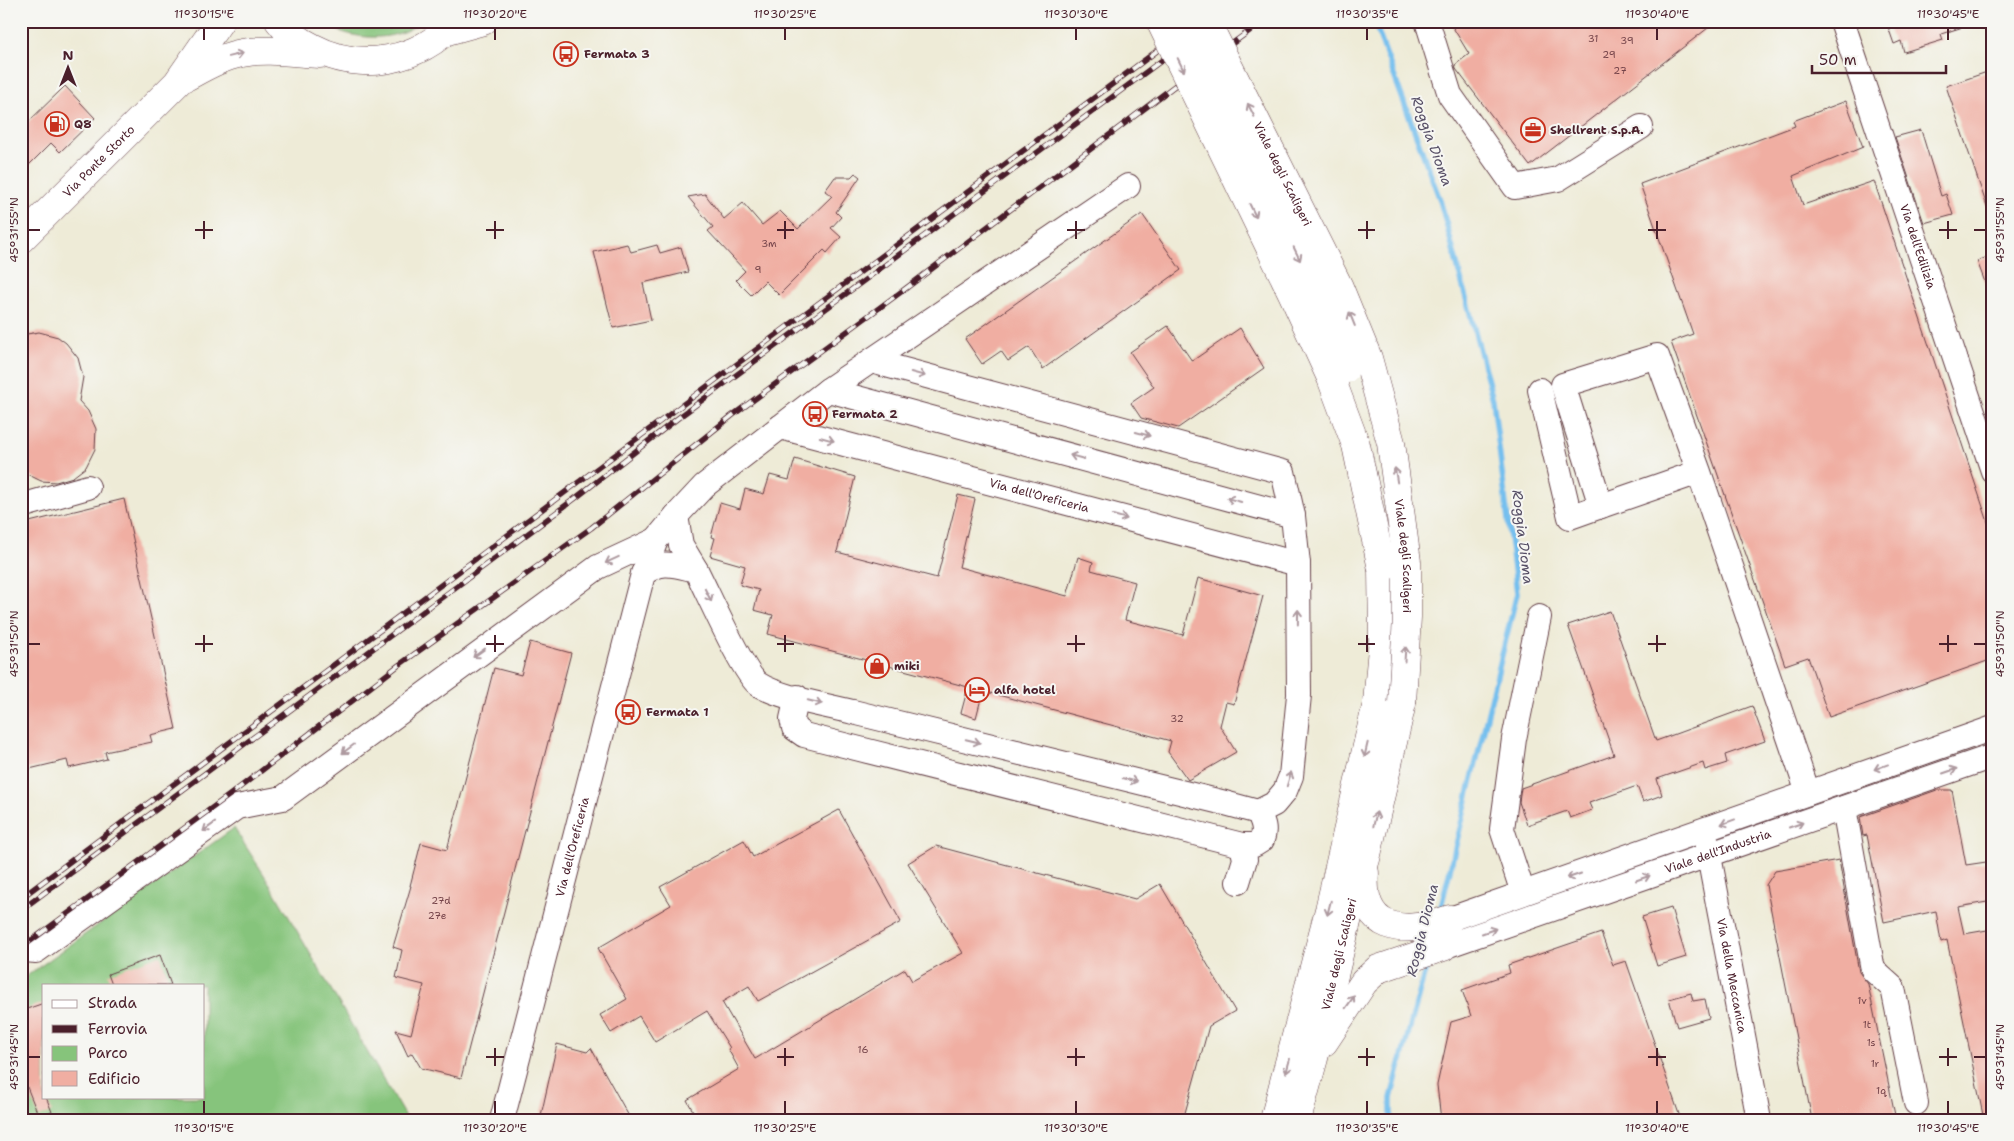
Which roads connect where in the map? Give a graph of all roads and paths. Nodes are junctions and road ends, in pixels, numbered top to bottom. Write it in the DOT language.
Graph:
graph roads {
  1 [pos="220,21"];
  2 [pos="279,21"];
  3 [pos="483,21"];
  4 [pos="1160,21"];
  5 [pos="1184,21"];
  6 [pos="1206,21"];
  7 [pos="1427,21"];
  8 [pos="1842,21"];
  9 [pos="451,26"];
  10 [pos="325,54"];
  11 [pos="177,83"];
  12 [pos="1641,127"];
  13 [pos="1128,186"];
  14 [pos="21,239"];
  15 [pos="871,361"];
  16 [pos="828,390"];
  17 [pos="1540,390"];
  18 [pos="780,427"];
  19 [pos="1993,471"];
  20 [pos="1699,472"];
  21 [pos="88,487"];
  22 [pos="21,506"];
  23 [pos="1601,506"];
  24 [pos="676,516"];
  25 [pos="1293,516"];
  26 [pos="656,540"];
  27 [pos="1298,564"];
  28 [pos="1382,569"];
  29 [pos="696,570"];
  30 [pos="643,574"];
  31 [pos="1538,617"];
  32 [pos="797,697"];
  33 [pos="1389,703"];
  34 [pos="1993,728"];
  35 [pos="1015,752"];
  36 [pos="1993,756"];
  37 [pos="1006,785"];
  38 [pos="1808,793"];
  39 [pos="1844,808"];
  40 [pos="1258,812"];
  41 [pos="1703,831"];
  42 [pos="1242,845"];
  43 [pos="1710,855"];
  44 [pos="1366,859"];
  45 [pos="1238,882"];
  46 [pos="1523,893"];
  47 [pos="1441,930"];
  48 [pos="21,947"];
  49 [pos="1314,1058"];
  50 [pos="1916,1103"];
  51 [pos="1279,1119"];
  52 [pos="502,1120"];
  53 [pos="1759,1120"];
  1 -- 11 [label="main road, Via Ponte Storto"];
  2 -- 10 [label="main road"];
  3 -- 9 [label="main road"];
  4 -- 28 [label="main road, one-way, bridge"];
  5 -- 28 [label="main road, Viale degli Scaligeri, one-way, bridge"];
  33 -- 6 [label="main road, Viale degli Scaligeri, one-way, bridge"];
  7 -- 12 [label="street"];
  8 -- 19 [label="street, Via dell'Edilizia"];
  9 -- 10 [label="main road"];
  11 -- 10 [label="main road, Via Ponte Storto, one-way"];
  11 -- 14 [label="main road, Via Ponte Storto"];
  13 -- 15 [label="street, Via dell'Oreficeria"];
  15 -- 16 [label="street, Via dell'Oreficeria"];
  15 -- 25 [label="street, one-way"];
  16 -- 18 [label="street, Via dell'Oreficeria"];
  25 -- 16 [label="street, one-way"];
  17 -- 23 [label="street"];
  18 -- 24 [label="street, Via dell'Oreficeria"];
  18 -- 27 [label="street, Via dell'Oreficeria, one-way"];
  20 -- 23 [label="street"];
  20 -- 23 [label="street"];
  20 -- 38 [label="street"];
  21 -- 22 [label="street"];
  24 -- 26 [label="street, Via dell'Oreficeria"];
  24 -- 29 [label="street"];
  25 -- 27 [label="street"];
  26 -- 30 [label="street, Via dell'Oreficeria"];
  26 -- 48 [label="street, one-way"];
  40 -- 27 [label="street, one-way"];
  28 -- 33 [label="main road, Viale degli Scaligeri"];
  29 -- 30 [label="street"];
  29 -- 32 [label="street, one-way"];
  30 -- 52 [label="street, Via dell'Oreficeria"];
  31 -- 46 [label="street"];
  32 -- 35 [label="street, one-way"];
  32 -- 37 [label="street"];
  44 -- 33 [label="main road, Viale degli Scaligeri, one-way"];
  33 -- 51 [label="main road, Viale degli Scaligeri, one-way"];
  34 -- 38 [label="street, Viale dell'Industria, one-way"];
  35 -- 37 [label="street"];
  35 -- 40 [label="street, one-way"];
  39 -- 36 [label="street, Viale dell'Industria, one-way"];
  37 -- 42 [label="street"];
  38 -- 41 [label="street, Viale dell'Industria, one-way"];
  43 -- 39 [label="street, Viale dell'Industria, one-way"];
  39 -- 50 [label="street"];
  40 -- 42 [label="street"];
  41 -- 43 [label="street, Via della Meccanica"];
  41 -- 46 [label="street, Viale dell'Industria, one-way"];
  42 -- 45 [label="street"];
  47 -- 43 [label="street, Viale dell'Industria, one-way"];
  43 -- 53 [label="street, Via della Meccanica"];
  44 -- 47 [label="main road"];
  44 -- 49 [label="main road, Viale degli Scaligeri"];
  46 -- 47 [label="street, Viale dell'Industria"];
  49 -- 47 [label="main road, one-way"];
  49 -- 51 [label="main road, Viale degli Scaligeri"];
}
